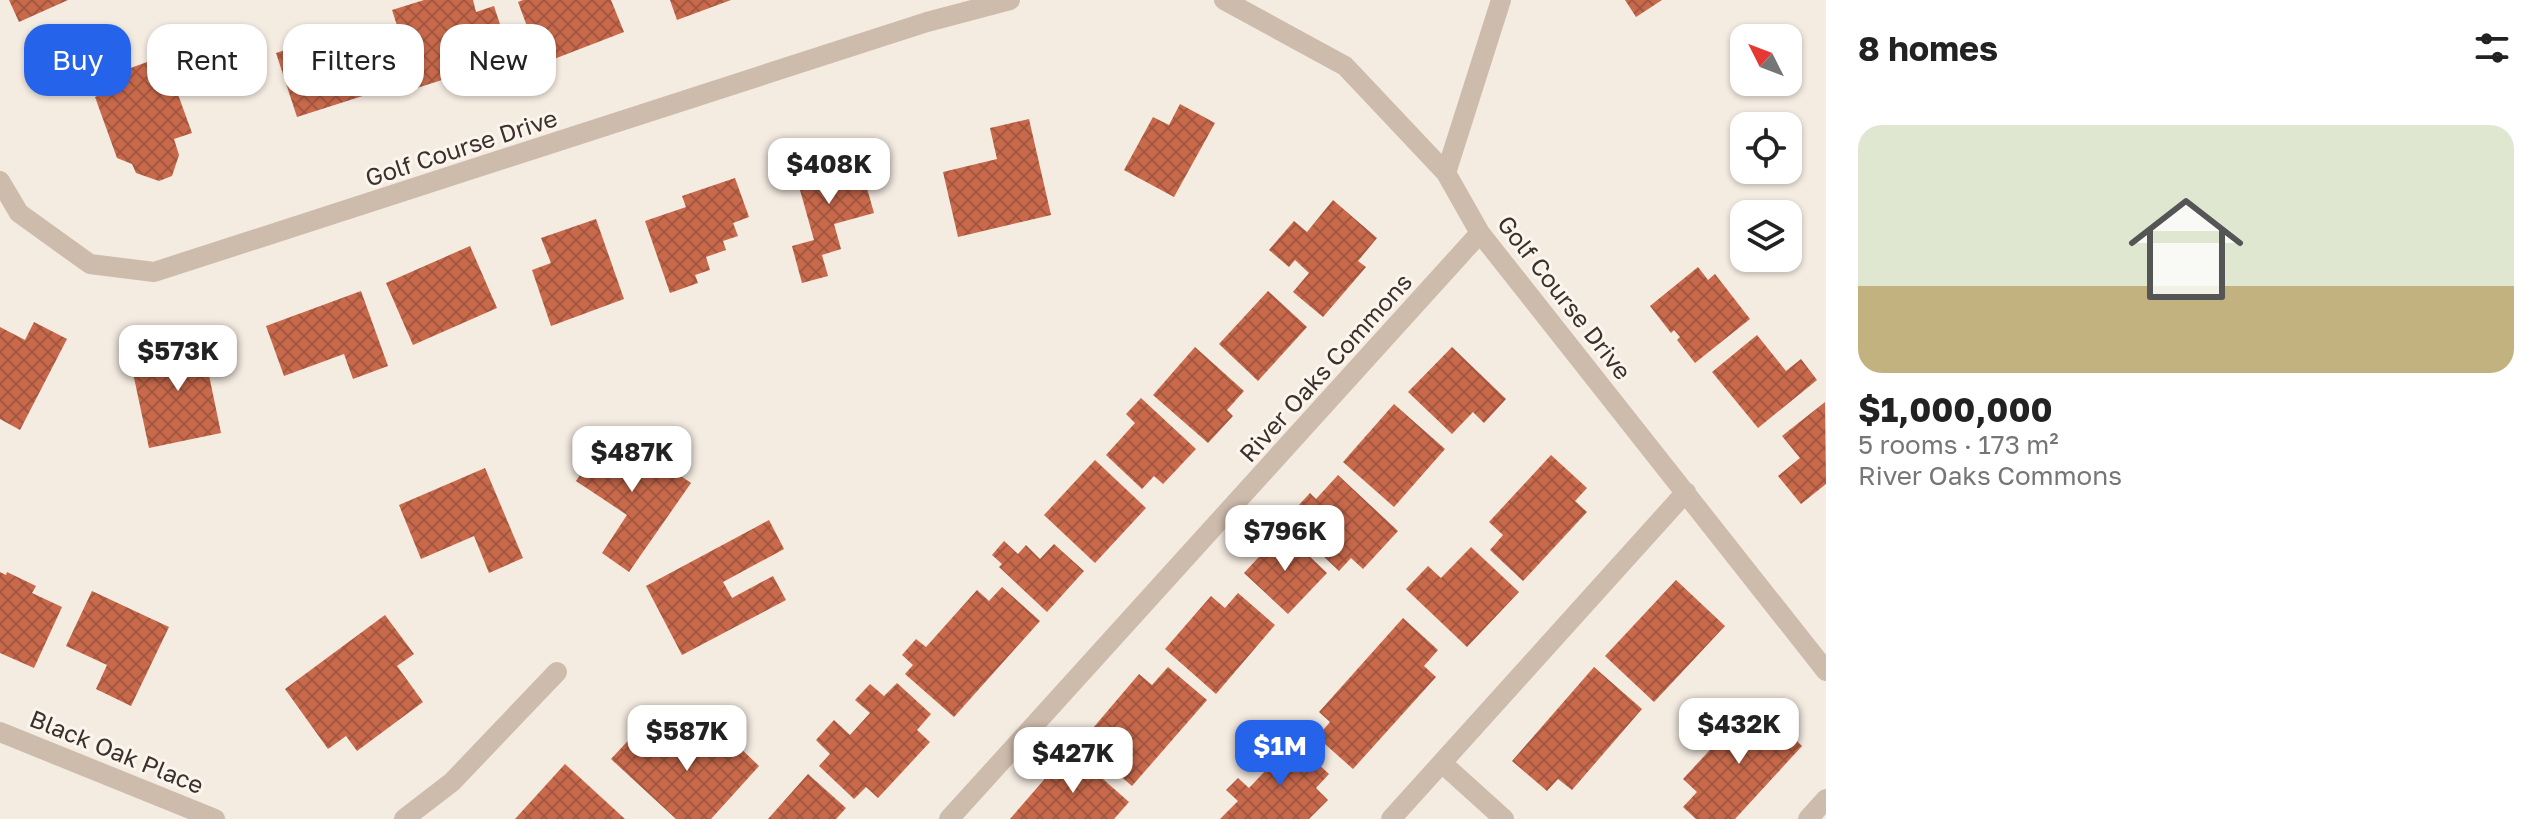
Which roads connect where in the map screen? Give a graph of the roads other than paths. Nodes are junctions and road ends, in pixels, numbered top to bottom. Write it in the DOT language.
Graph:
graph roads {
  1 [pos="1010,0"];
  2 [pos="1224,0"];
  3 [pos="1501,0"];
  4 [pos="1446,173"];
  5 [pos="0,181"];
  6 [pos="1480,233"];
  7 [pos="1686,492"];
  8 [pos="1826,671"];
  9 [pos="557,672"];
  10 [pos="0,732"];
  11 [pos="1442,763"];
  12 [pos="1826,799"];
  13 [pos="215,819"];
  14 [pos="404,819"];
  15 [pos="949,819"];
  16 [pos="1391,819"];
  17 [pos="1504,819"];
  18 [pos="1808,819"];
  1 -- 5 [label="street, Golf Course Drive"];
  2 -- 4 [label="street, Golf Course Drive"];
  3 -- 4 [label="street"];
  4 -- 6 [label="street, Golf Course Drive"];
  6 -- 7 [label="street, Golf Course Drive"];
  6 -- 15 [label="street, River Oaks Commons"];
  7 -- 8 [label="street, Golf Course Drive"];
  7 -- 11 [label="street"];
  9 -- 14 [label="street"];
  10 -- 13 [label="street, Black Oak Place"];
  11 -- 16 [label="street"];
  11 -- 17 [label="street"];
  12 -- 18 [label="street"];
}
